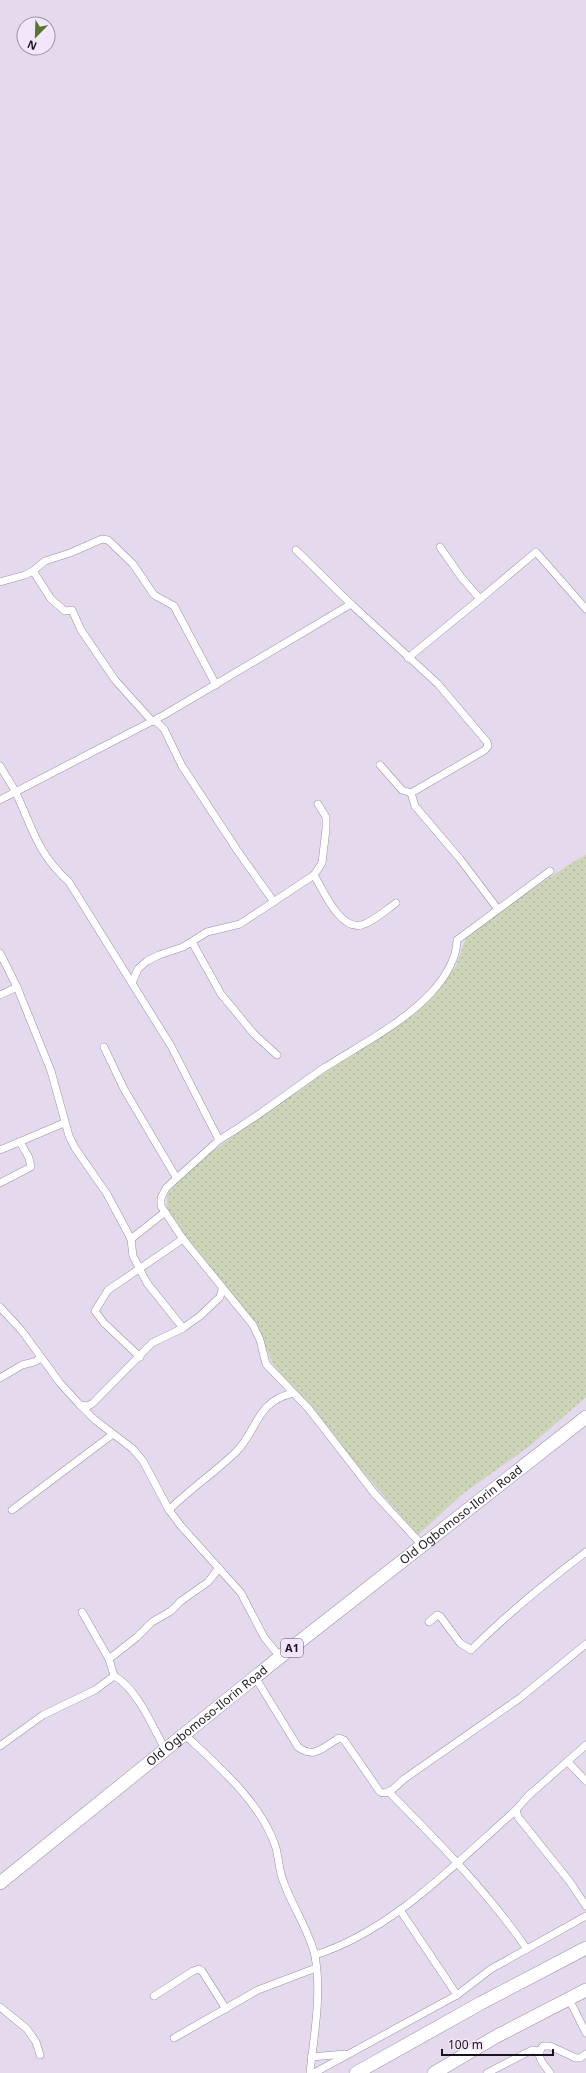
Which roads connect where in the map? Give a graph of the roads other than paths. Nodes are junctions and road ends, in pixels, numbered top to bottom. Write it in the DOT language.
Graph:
graph roads {
  1 [pos="440,548"];
  2 [pos="296,550"];
  3 [pos="33,571"];
  4 [pos="0,582"];
  5 [pos="480,599"];
  6 [pos="351,604"];
  7 [pos="586,609"];
  8 [pos="408,658"];
  9 [pos="216,685"];
  10 [pos="152,721"];
  11 [pos="380,765"];
  12 [pos="0,766"];
  13 [pos="16,792"];
  14 [pos="412,793"];
  15 [pos="0,800"];
  16 [pos="318,804"];
  17 [pos="550,871"];
  18 [pos="314,875"];
  19 [pos="274,902"];
  20 [pos="396,903"];
  21 [pos="497,908"];
  22 [pos="192,942"];
  23 [pos="0,953"];
  24 [pos="132,982"];
  25 [pos="17,987"];
  26 [pos="0,995"];
  27 [pos="104,1047"];
  28 [pos="277,1055"];
  29 [pos="64,1123"];
  30 [pos="219,1140"];
  31 [pos="20,1142"];
  32 [pos="0,1150"];
  33 [pos="176,1177"];
  34 [pos="0,1183"];
  35 [pos="165,1212"];
  36 [pos="131,1239"];
  37 [pos="182,1239"];
  38 [pos="140,1269"];
  39 [pos="222,1289"];
  40 [pos="0,1307"];
  41 [pos="183,1328"];
  42 [pos="140,1357"];
  43 [pos="41,1358"];
  44 [pos="0,1378"];
  45 [pos="293,1393"];
  46 [pos="80,1404"];
  47 [pos="586,1417"];
  48 [pos="113,1434"];
  49 [pos="12,1510"];
  50 [pos="169,1510"];
  51 [pos="423,1546"];
  52 [pos="586,1552"];
  53 [pos="219,1568"];
  54 [pos="82,1612"];
  55 [pos="429,1622"];
  56 [pos="586,1644"];
  57 [pos="280,1657"];
  58 [pos="109,1659"];
  59 [pos="114,1676"];
  60 [pos="255,1677"];
  61 [pos="184,1734"];
  62 [pos="586,1745"];
  63 [pos="0,1746"];
  64 [pos="166,1749"];
  65 [pos="568,1762"];
  66 [pos="586,1781"];
  67 [pos="388,1792"];
  68 [pos="516,1810"];
  69 [pos="457,1862"];
  70 [pos="0,1883"];
  71 [pos="586,1906"];
  72 [pos="400,1910"];
  73 [pos="586,1916"];
  74 [pos="586,1948"];
  75 [pos="527,1949"];
  76 [pos="314,1956"];
  77 [pos="316,1968"];
  78 [pos="586,1990"];
  79 [pos="457,1995"];
  80 [pos="154,1996"];
  81 [pos="569,1999"];
  82 [pos="0,2007"];
  83 [pos="226,2009"];
  84 [pos="586,2033"];
  85 [pos="174,2038"];
  86 [pos="539,2051"];
  87 [pos="348,2054"];
  88 [pos="586,2054"];
  89 [pos="40,2055"];
  90 [pos="311,2057"];
  91 [pos="310,2073"];
  92 [pos="314,2073"];
  93 [pos="356,2073"];
  94 [pos="434,2073"];
  95 [pos="487,2073"];
  96 [pos="550,2073"];
  1 -- 5 [label="street"];
  2 -- 6 [label="street"];
  3 -- 4 [label="street"];
  3 -- 9 [label="street"];
  3 -- 10 [label="street"];
  5 -- 7 [label="street"];
  5 -- 8 [label="street"];
  6 -- 8 [label="street"];
  6 -- 9 [label="street"];
  8 -- 14 [label="street"];
  9 -- 10 [label="street"];
  10 -- 13 [label="street"];
  10 -- 19 [label="street"];
  11 -- 14 [label="street"];
  12 -- 13 [label="street"];
  13 -- 15 [label="street"];
  13 -- 24 [label="street"];
  14 -- 21 [label="street"];
  16 -- 18 [label="street"];
  17 -- 21 [label="street"];
  18 -- 19 [label="street"];
  18 -- 20 [label="street"];
  19 -- 22 [label="street"];
  21 -- 30 [label="street"];
  22 -- 24 [label="street"];
  22 -- 28 [label="street"];
  23 -- 25 [label="street"];
  24 -- 30 [label="street"];
  25 -- 26 [label="street"];
  25 -- 29 [label="street"];
  27 -- 33 [label="street"];
  29 -- 31 [label="street"];
  29 -- 36 [label="street"];
  30 -- 33 [label="street"];
  31 -- 32 [label="street"];
  31 -- 34 [label="street"];
  33 -- 35 [label="street"];
  35 -- 36 [label="street"];
  35 -- 37 [label="street"];
  36 -- 38 [label="street"];
  37 -- 38 [label="street"];
  37 -- 39 [label="street"];
  38 -- 41 [label="street"];
  38 -- 42 [label="street"];
  39 -- 41 [label="street"];
  39 -- 45 [label="street"];
  40 -- 43 [label="street"];
  41 -- 42 [label="street"];
  42 -- 46 [label="street"];
  43 -- 44 [label="street"];
  43 -- 46 [label="street"];
  45 -- 50 [label="street"];
  45 -- 51 [label="street"];
  46 -- 48 [label="street"];
  47 -- 51 [label="highway, Old Ogbomoso-Ilorin Road / A1"];
  48 -- 49 [label="street"];
  48 -- 50 [label="street"];
  50 -- 53 [label="street"];
  51 -- 57 [label="highway, Old Ogbomoso-Ilorin Road / A1"];
  52 -- 55 [label="street"];
  53 -- 57 [label="street"];
  53 -- 58 [label="street"];
  54 -- 58 [label="street"];
  56 -- 67 [label="street"];
  57 -- 60 [label="highway, Old Ogbomoso-Ilorin Road / A1"];
  58 -- 59 [label="street"];
  59 -- 63 [label="street"];
  59 -- 64 [label="street"];
  60 -- 61 [label="highway, Old Ogbomoso-Ilorin Road / A1"];
  60 -- 67 [label="street"];
  61 -- 64 [label="highway, Old Ogbomoso-Ilorin Road / A1"];
  61 -- 76 [label="street"];
  62 -- 65 [label="street"];
  64 -- 70 [label="highway, Old Ogbomoso-Ilorin Road / A1"];
  65 -- 66 [label="street"];
  65 -- 68 [label="street"];
  67 -- 69 [label="street"];
  68 -- 69 [label="street"];
  68 -- 71 [label="street"];
  69 -- 72 [label="street"];
  69 -- 75 [label="street"];
  72 -- 76 [label="street"];
  72 -- 79 [label="street"];
  73 -- 75 [label="street"];
  74 -- 93 [label="highway"];
  75 -- 79 [label="street"];
  76 -- 77 [label="street"];
  77 -- 83 [label="street"];
  77 -- 90 [label="street"];
  78 -- 81 [label="highway"];
  79 -- 87 [label="street"];
  80 -- 83 [label="street"];
  81 -- 84 [label="street"];
  81 -- 94 [label="highway"];
  82 -- 89 [label="street"];
  83 -- 85 [label="street"];
  86 -- 88 [label="street"];
  86 -- 95 [label="street"];
  86 -- 96 [label="street"];
  87 -- 90 [label="street"];
  87 -- 92 [label="street"];
  90 -- 91 [label="street"];
}
